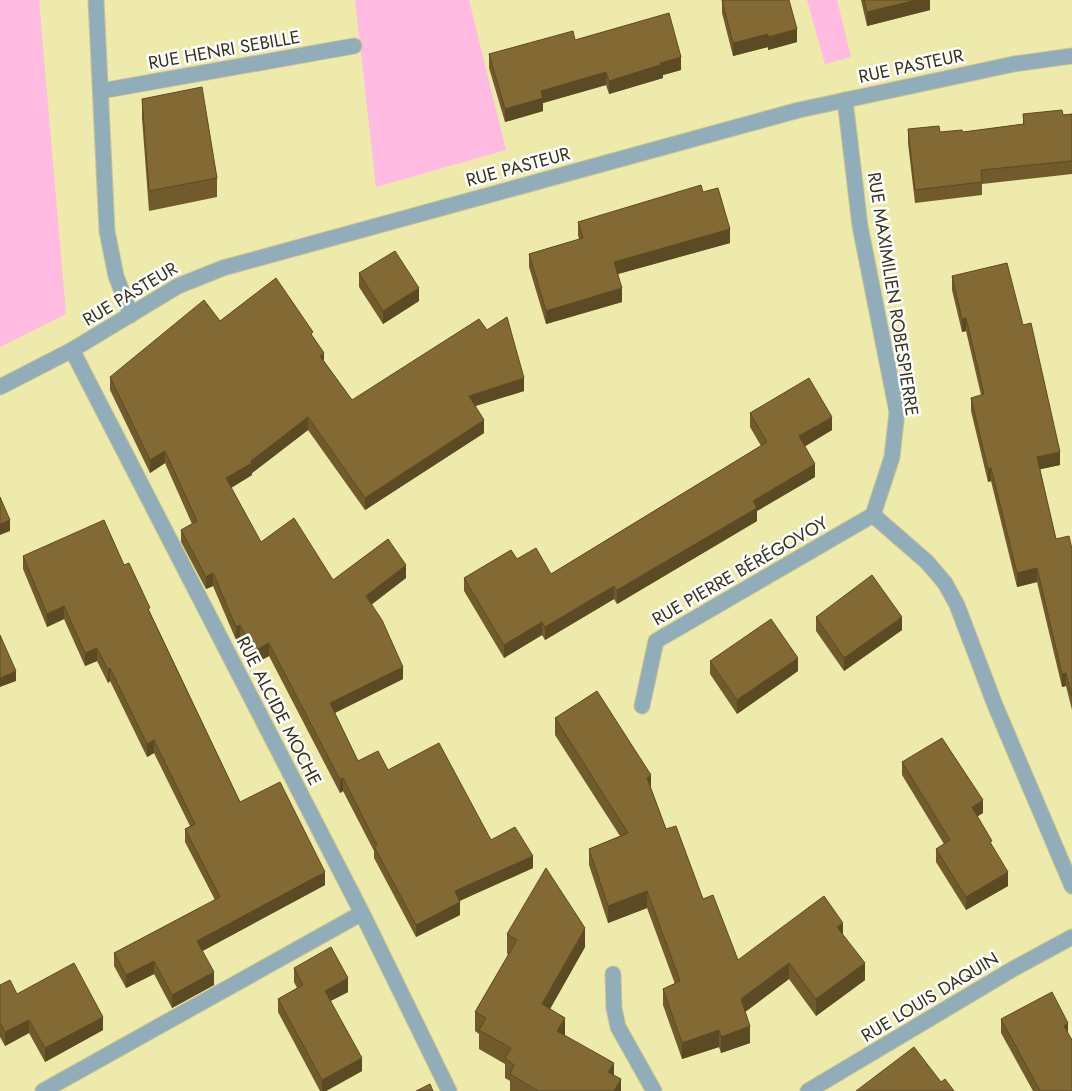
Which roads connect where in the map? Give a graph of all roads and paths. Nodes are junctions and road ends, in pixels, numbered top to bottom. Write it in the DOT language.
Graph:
graph roads {
  1 [pos="96,0"];
  2 [pos="354,46"];
  3 [pos="1072,56"];
  4 [pos="101,92"];
  5 [pos="845,100"];
  6 [pos="131,315"];
  7 [pos="72,350"];
  8 [pos="0,387"];
  9 [pos="874,515"];
  10 [pos="642,706"];
  11 [pos="1072,886"];
  12 [pos="362,912"];
  13 [pos="1072,937"];
  14 [pos="613,974"];
  15 [pos="43,1091"];
  16 [pos="449,1091"];
  17 [pos="654,1091"];
  18 [pos="808,1091"];
  1 -- 4 [label="street"];
  2 -- 4 [label="street, RUE HENRI SEBILLE"];
  3 -- 5 [label="street, RUE PASTEUR"];
  4 -- 6 [label="street"];
  5 -- 6 [label="street, RUE PASTEUR"];
  5 -- 9 [label="street, RUE MAXIMILIEN ROBESPIERRE"];
  6 -- 7 [label="street, RUE PASTEUR"];
  7 -- 8 [label="street, RUE PASTEUR"];
  7 -- 12 [label="street, RUE ALCIDE MOCHE"];
  9 -- 10 [label="street, RUE PIERRE BÉRÉGOVOY"];
  9 -- 11 [label="street"];
  12 -- 15 [label="street"];
  12 -- 16 [label="street, RUE ALCIDE MOCHE"];
  13 -- 18 [label="street, RUE LOUIS DAQUIN"];
  14 -- 17 [label="street"];
}
